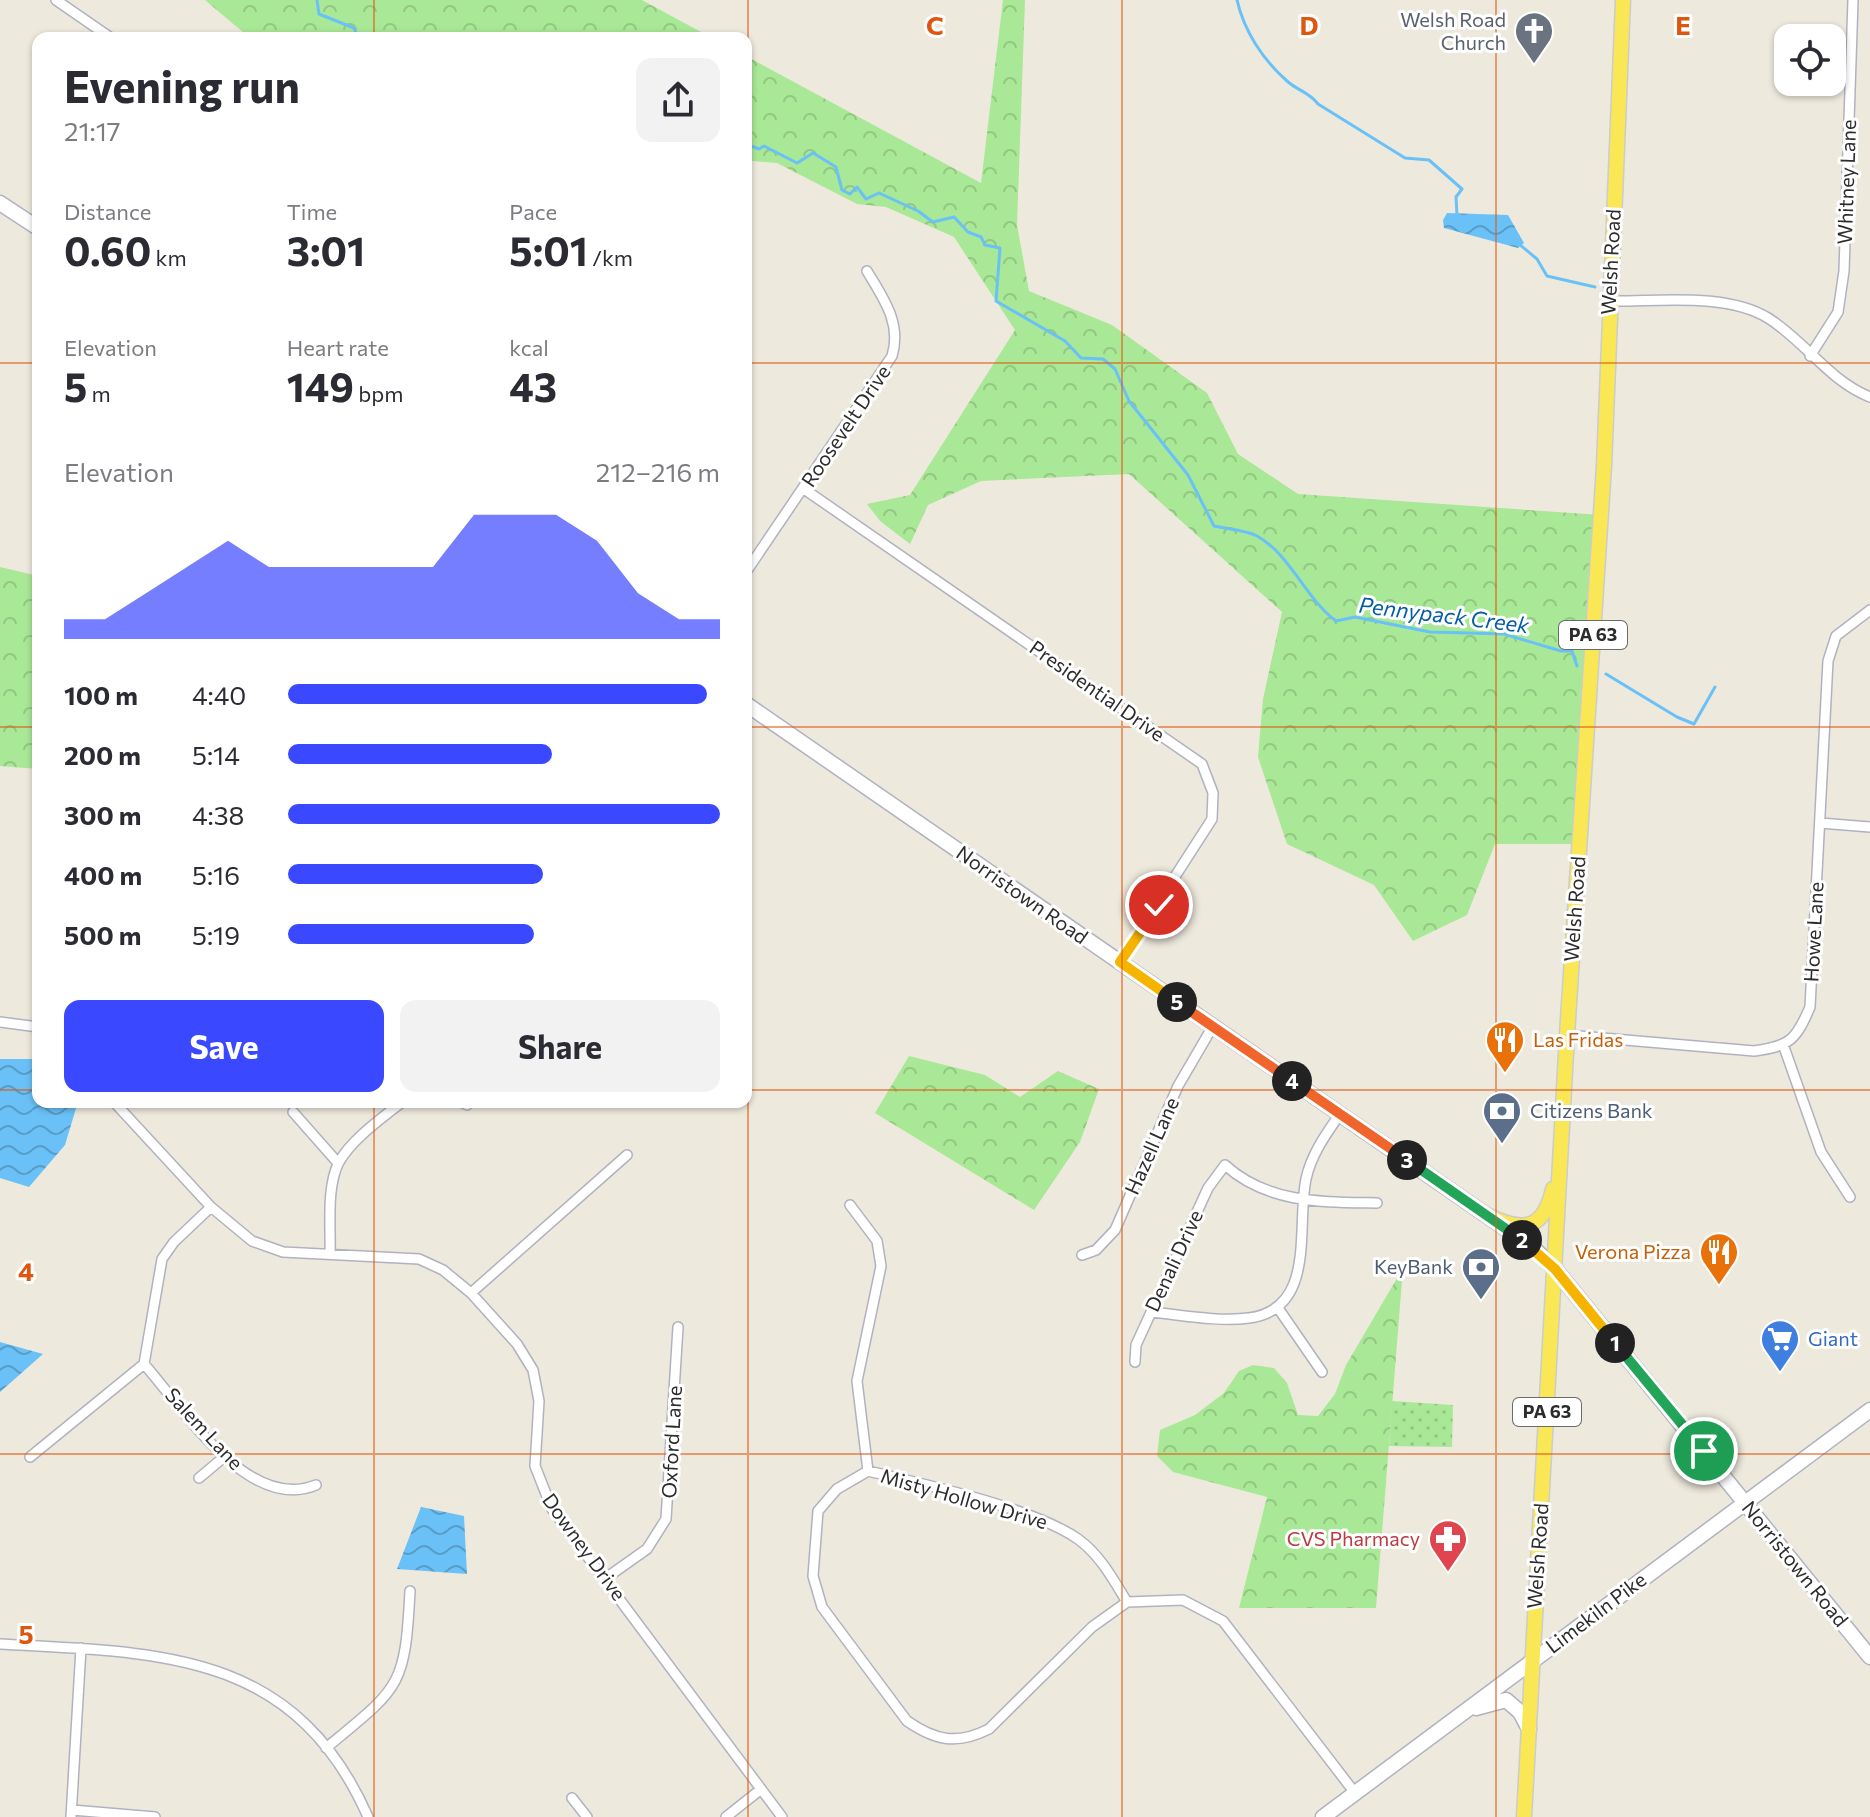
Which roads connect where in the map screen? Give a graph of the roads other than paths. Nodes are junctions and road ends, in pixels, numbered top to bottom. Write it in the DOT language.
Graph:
graph roads {
  1 [pos="56,0"];
  2 [pos="1623,0"];
  3 [pos="1853,0"];
  4 [pos="102,32"];
  5 [pos="0,203"];
  6 [pos="32,224"];
  7 [pos="867,271"];
  8 [pos="1609,301"];
  9 [pos="1810,356"];
  10 [pos="1870,397"];
  11 [pos="804,489"];
  12 [pos="752,563"];
  13 [pos="1870,610"];
  14 [pos="752,708"];
  15 [pos="1820,823"];
  16 [pos="1870,827"];
  17 [pos="1120,962"];
  18 [pos="0,1022"];
  19 [pos="32,1026"];
  20 [pos="1213,1026"];
  21 [pos="1567,1035"];
  22 [pos="1784,1047"];
  23 [pos="120,1108"];
  24 [pos="395,1108"];
  25 [pos="293,1112"];
  26 [pos="1340,1114"];
  27 [pos="1562,1137"];
  28 [pos="627,1155"];
  29 [pos="338,1163"];
  30 [pos="1850,1197"];
  31 [pos="1303,1201"];
  32 [pos="1377,1203"];
  33 [pos="850,1205"];
  34 [pos="211,1207"];
  35 [pos="1489,1216"];
  36 [pos="330,1254"];
  37 [pos="1082,1255"];
  38 [pos="1555,1269"];
  39 [pos="471,1293"];
  40 [pos="1278,1308"];
  41 [pos="1151,1312"];
  42 [pos="678,1327"];
  43 [pos="1135,1362"];
  44 [pos="144,1364"];
  45 [pos="1322,1372"];
  46 [pos="1870,1410"];
  47 [pos="30,1457"];
  48 [pos="224,1457"];
  49 [pos="868,1471"];
  50 [pos="199,1478"];
  51 [pos="316,1485"];
  52 [pos="1746,1502"];
  53 [pos="606,1578"];
  54 [pos="410,1591"];
  55 [pos="1127,1602"];
  56 [pos="0,1644"];
  57 [pos="81,1648"];
  58 [pos="1870,1657"];
  59 [pos="1532,1660"];
  60 [pos="1444,1724"];
  61 [pos="1529,1729"];
  62 [pos="326,1748"];
  63 [pos="760,1790"];
  64 [pos="1355,1793"];
  65 [pos="572,1798"];
  66 [pos="71,1814"];
  67 [pos="155,1817"];
  68 [pos="368,1817"];
  69 [pos="587,1817"];
  70 [pos="726,1817"];
  71 [pos="782,1817"];
  72 [pos="1323,1817"];
  73 [pos="1524,1817"];
  1 -- 4 [label="street"];
  2 -- 8 [label="main road, Welsh Road / PA 63"];
  3 -- 9 [label="street, Whitney Lane"];
  5 -- 6 [label="main road"];
  7 -- 11 [label="street, Roosevelt Drive"];
  8 -- 9 [label="street"];
  8 -- 21 [label="main road, Welsh Road / PA 63"];
  9 -- 10 [label="street"];
  11 -- 12 [label="street, Roosevelt Drive"];
  11 -- 17 [label="street, Presidential Drive"];
  13 -- 15 [label="street, Howe Lane"];
  14 -- 17 [label="main road, Norristown Road"];
  15 -- 16 [label="street"];
  15 -- 22 [label="street, Howe Lane"];
  17 -- 20 [label="main road, Norristown Road"];
  18 -- 19 [label="street"];
  20 -- 26 [label="main road, Norristown Road"];
  20 -- 37 [label="street, Hazell Lane"];
  21 -- 22 [label="street"];
  21 -- 27 [label="main road, Welsh Road / PA 63"];
  22 -- 30 [label="street"];
  23 -- 34 [label="street, Downey Drive"];
  24 -- 29 [label="street"];
  25 -- 29 [label="street"];
  26 -- 31 [label="street"];
  26 -- 35 [label="main road, Norristown Road"];
  27 -- 35 [label="main road"];
  27 -- 38 [label="main road, Welsh Road / PA 63"];
  28 -- 39 [label="street"];
  29 -- 36 [label="street"];
  31 -- 32 [label="street"];
  31 -- 40 [label="street"];
  31 -- 41 [label="street, Denali Drive"];
  33 -- 49 [label="street"];
  34 -- 36 [label="street, Downey Drive"];
  34 -- 44 [label="street"];
  35 -- 38 [label="main road, Norristown Road"];
  36 -- 39 [label="street, Downey Drive"];
  38 -- 52 [label="main road, Norristown Road"];
  38 -- 59 [label="main road, Welsh Road / PA 63"];
  39 -- 53 [label="street, Downey Drive"];
  40 -- 41 [label="street"];
  40 -- 45 [label="street"];
  41 -- 43 [label="street, Denali Drive"];
  42 -- 53 [label="street, Oxford Lane"];
  44 -- 47 [label="street"];
  44 -- 48 [label="street, Salem Lane"];
  46 -- 52 [label="main road, Limekiln Pike"];
  48 -- 50 [label="street"];
  48 -- 51 [label="street, Salem Lane"];
  49 -- 55 [label="street, Misty Hollow Drive"];
  49 -- 55 [label="street, Misty Hollow Drive"];
  52 -- 58 [label="main road, Norristown Road"];
  52 -- 59 [label="main road, Limekiln Pike"];
  53 -- 63 [label="street, Downey Drive"];
  54 -- 62 [label="street"];
  55 -- 64 [label="street"];
  56 -- 57 [label="street"];
  57 -- 62 [label="street"];
  57 -- 66 [label="street"];
  59 -- 60 [label="main road, Limekiln Pike"];
  59 -- 61 [label="main road, Welsh Road / PA 63"];
  60 -- 61 [label="main road"];
  60 -- 64 [label="main road, Limekiln Pike"];
  61 -- 73 [label="main road, Welsh Road / PA 63"];
  62 -- 68 [label="street"];
  63 -- 70 [label="street"];
  63 -- 71 [label="street, Downey Drive"];
  64 -- 72 [label="main road, Limekiln Pike"];
  65 -- 69 [label="street"];
  66 -- 67 [label="street"];
}
